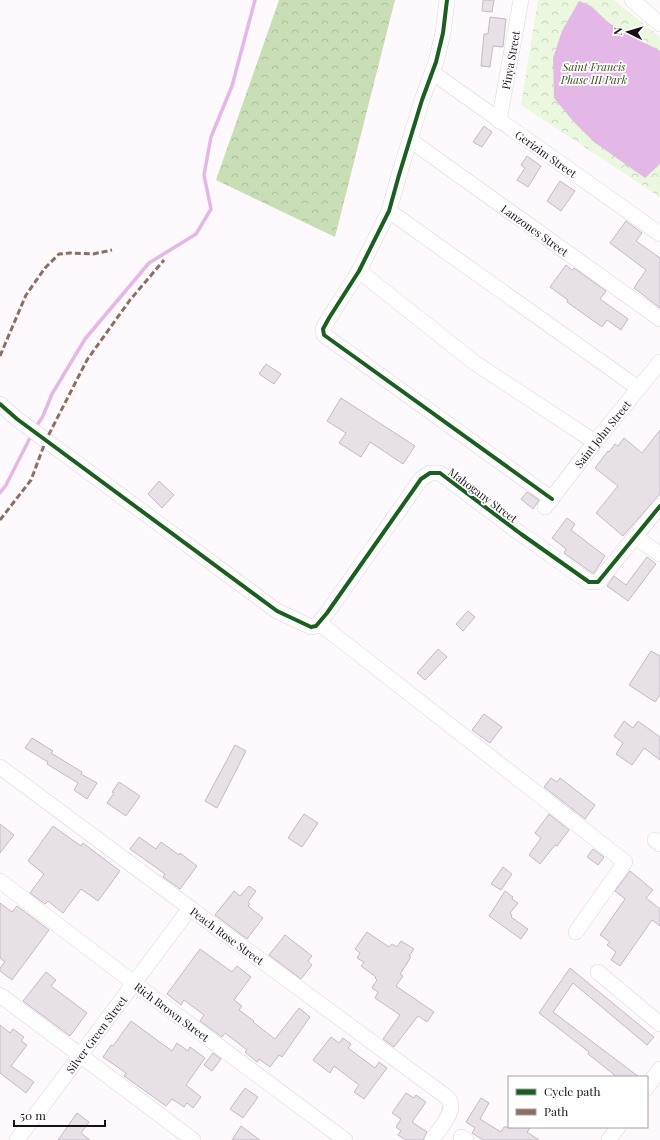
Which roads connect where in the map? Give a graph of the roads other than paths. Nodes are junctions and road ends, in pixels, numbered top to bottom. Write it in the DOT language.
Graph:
graph roads {
  1 [pos="447,0"];
  2 [pos="521,0"];
  3 [pos="632,0"];
  4 [pos="660,24"];
  5 [pos="433,73"];
  6 [pos="499,120"];
  7 [pos="410,140"];
  8 [pos="389,211"];
  9 [pos="660,234"];
  10 [pos="359,271"];
  11 [pos="660,319"];
  12 [pos="660,362"];
  13 [pos="638,388"];
  14 [pos="0,404"];
  15 [pos="595,442"];
  16 [pos="660,506"];
  17 [pos="635,537"];
  18 [pos="660,554"];
  19 [pos="319,623"];
  20 [pos="0,767"];
  21 [pos="0,881"];
  22 [pos="190,908"];
  23 [pos="576,932"];
  24 [pos="598,972"];
  25 [pos="134,983"];
  26 [pos="0,995"];
  27 [pos="660,1024"];
  28 [pos="80,1055"];
  29 [pos="660,1069"];
  30 [pos="648,1086"];
  31 [pos="617,1128"];
  32 [pos="17,1140"];
  33 [pos="193,1140"];
  34 [pos="345,1140"];
  35 [pos="432,1140"];
  36 [pos="609,1140"];
  1 -- 5 [label="street"];
  2 -- 6 [label="street, Pinya Street"];
  3 -- 4 [label="street"];
  5 -- 6 [label="street, Gerizim Street"];
  5 -- 7 [label="street"];
  6 -- 9 [label="street, Gerizim Street"];
  7 -- 8 [label="street"];
  7 -- 11 [label="street, Lanzones Street"];
  8 -- 10 [label="street"];
  8 -- 13 [label="street"];
  10 -- 15 [label="street"];
  10 -- 15 [label="street, Saint John Street"];
  12 -- 13 [label="street, Saint John Street"];
  13 -- 15 [label="street, Saint John Street"];
  14 -- 19 [label="street"];
  16 -- 17 [label="street, Mahogany Street"];
  17 -- 18 [label="street"];
  17 -- 19 [label="street, Mahogany Street"];
  19 -- 23 [label="street"];
  20 -- 22 [label="street, Peach Rose Street"];
  21 -- 25 [label="street, Rich Brown Street"];
  22 -- 25 [label="street, Silver Green Street"];
  22 -- 35 [label="street, Peach Rose Street"];
  24 -- 27 [label="street"];
  25 -- 28 [label="street, Silver Green Street"];
  25 -- 34 [label="street, Rich Brown Street"];
  26 -- 28 [label="street"];
  28 -- 32 [label="street, Silver Green Street"];
  28 -- 33 [label="street"];
  29 -- 30 [label="street"];
  31 -- 36 [label="street"];
}
